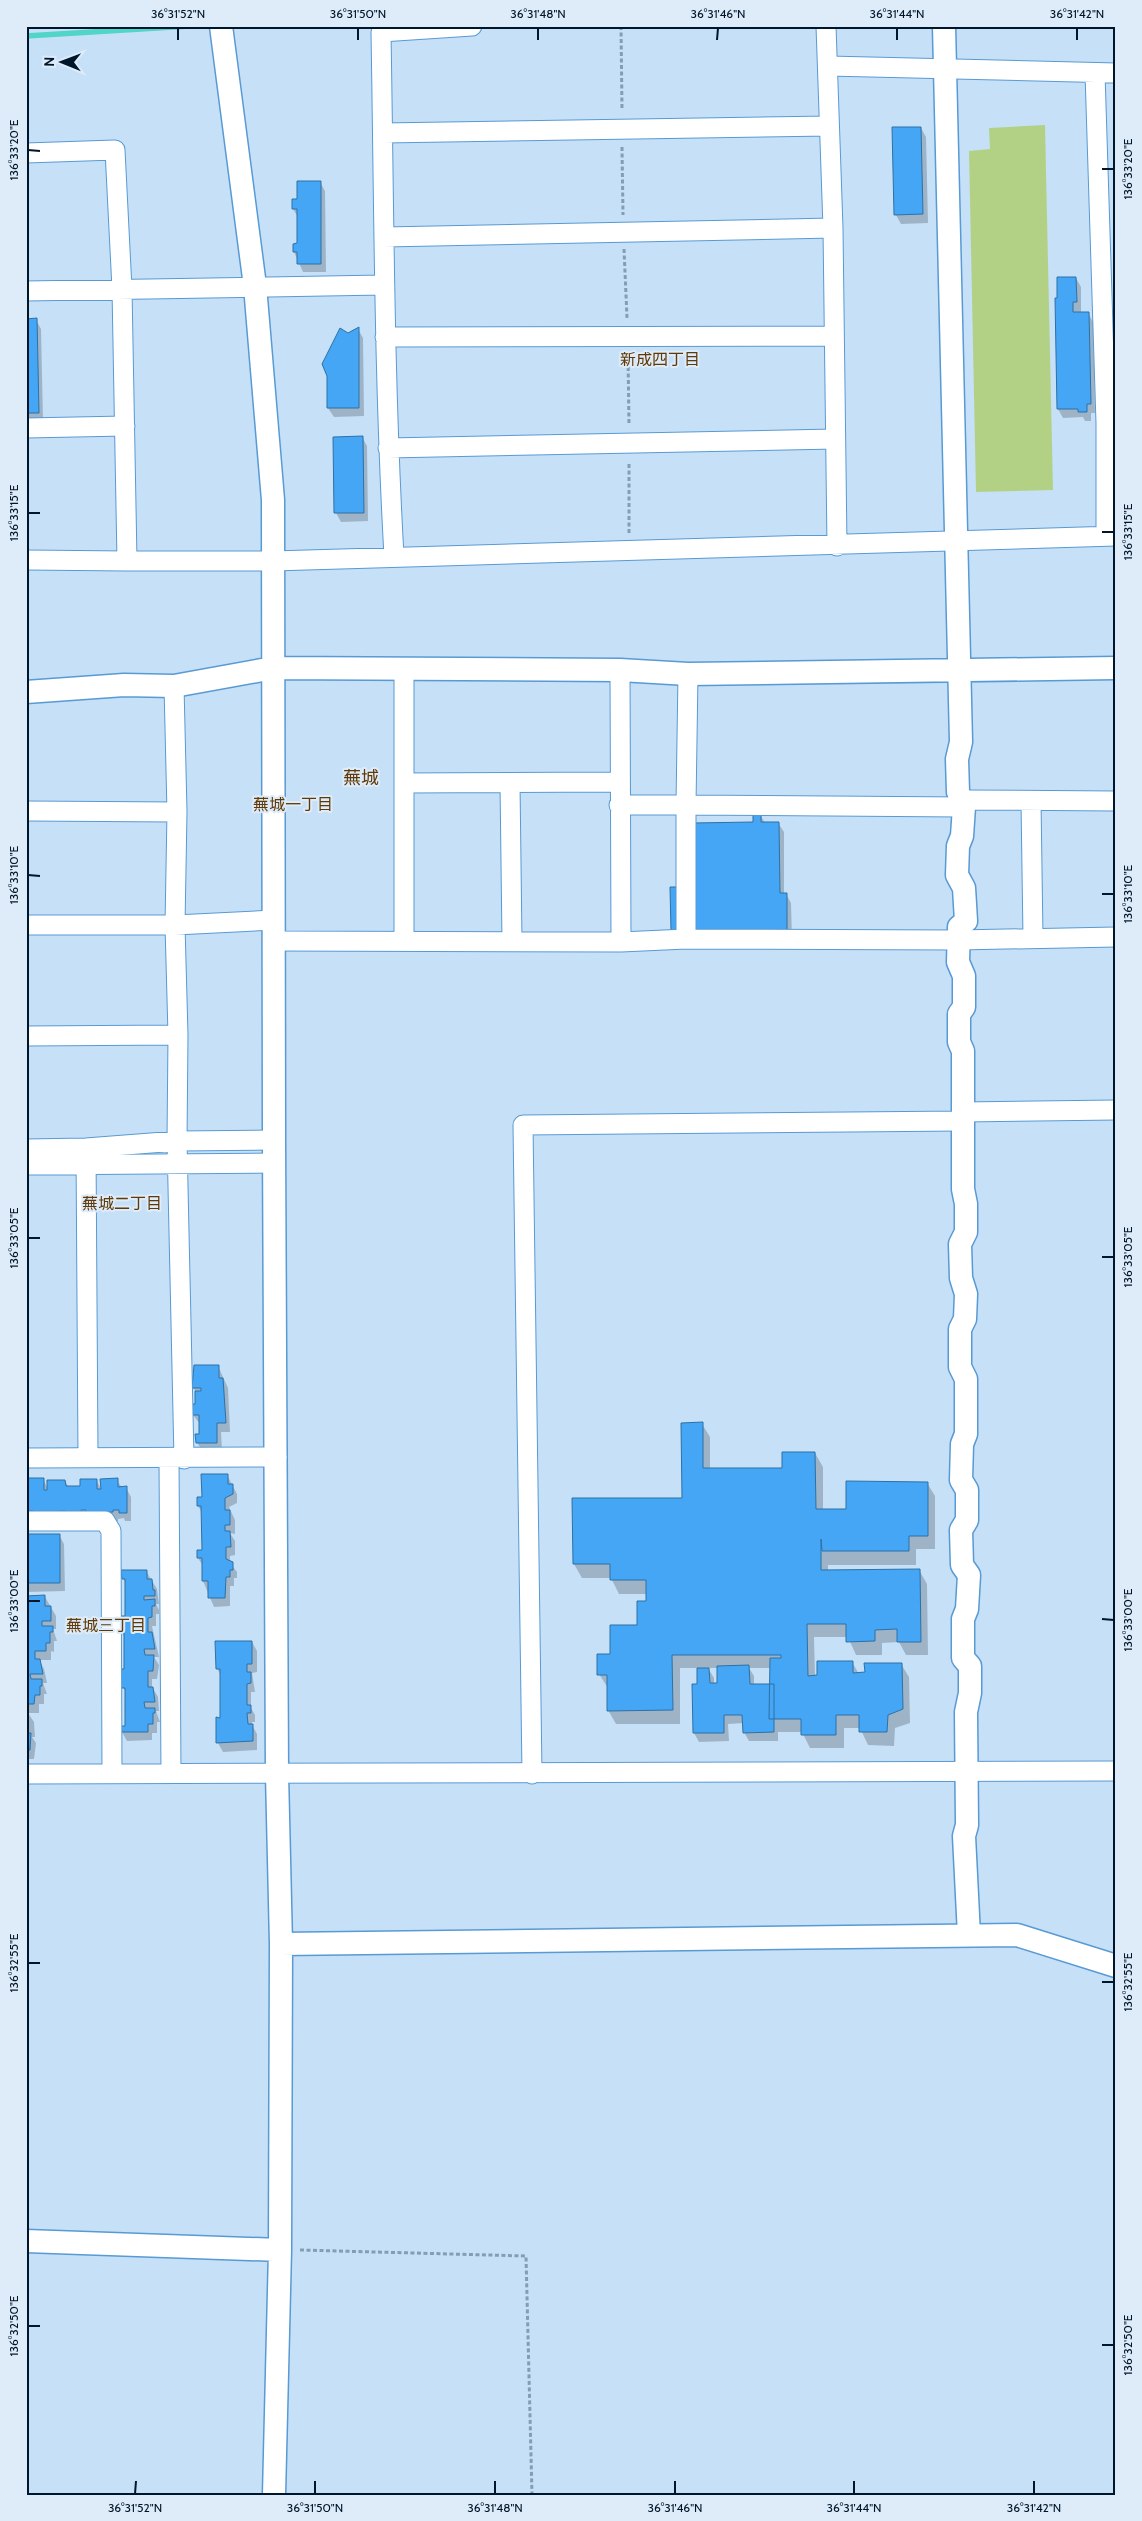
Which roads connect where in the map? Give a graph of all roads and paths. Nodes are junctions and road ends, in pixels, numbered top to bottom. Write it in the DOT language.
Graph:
graph roads {
  1 [pos="221,26"];
  2 [pos="472,26"];
  3 [pos="621,26"];
  4 [pos="826,26"];
  5 [pos="944,26"];
  6 [pos="828,66"];
  7 [pos="945,68"];
  8 [pos="1095,73"];
  9 [pos="1116,73"];
  10 [pos="829,126"];
  11 [pos="622,129"];
  12 [pos="383,133"];
  13 [pos="26,153"];
  14 [pos="833,228"];
  15 [pos="624,232"];
  16 [pos="384,237"];
  17 [pos="383,285"];
  18 [pos="255,286"];
  19 [pos="122,289"];
  20 [pos="26,291"];
  21 [pos="627,336"];
  22 [pos="834,336"];
  23 [pos="385,337"];
  24 [pos="125,426"];
  25 [pos="26,428"];
  26 [pos="835,439"];
  27 [pos="629,443"];
  28 [pos="388,448"];
  29 [pos="1111,536"];
  30 [pos="956,541"];
  31 [pos="837,546"];
  32 [pos="629,551"];
  33 [pos="394,556"];
  34 [pos="26,560"];
  35 [pos="128,561"];
  36 [pos="273,561"];
  37 [pos="273,668"];
  38 [pos="1116,668"];
  39 [pos="404,669"];
  40 [pos="620,670"];
  41 [pos="958,672"];
  42 [pos="688,674"];
  43 [pos="174,686"];
  44 [pos="26,692"];
  45 [pos="510,782"];
  46 [pos="619,782"];
  47 [pos="404,783"];
  48 [pos="1031,800"];
  49 [pos="1116,801"];
  50 [pos="962,804"];
  51 [pos="619,805"];
  52 [pos="686,805"];
  53 [pos="26,811"];
  54 [pos="177,812"];
  55 [pos="26,925"];
  56 [pos="175,925"];
  57 [pos="273,931"];
  58 [pos="1116,937"];
  59 [pos="1033,938"];
  60 [pos="686,939"];
  61 [pos="958,940"];
  62 [pos="404,941"];
  63 [pos="512,942"];
  64 [pos="621,942"];
  65 [pos="178,1035"];
  66 [pos="26,1036"];
  67 [pos="1116,1110"];
  68 [pos="962,1116"];
  69 [pos="274,1140"];
  70 [pos="178,1141"];
  71 [pos="26,1149"];
  72 [pos="86,1156"];
  73 [pos="178,1163"];
  74 [pos="274,1163"];
  75 [pos="26,1165"];
  76 [pos="88,1457"];
  77 [pos="26,1458"];
  78 [pos="277,1458"];
  79 [pos="176,1459"];
  80 [pos="26,1521"];
  81 [pos="965,1770"];
  82 [pos="1116,1770"];
  83 [pos="26,1774"];
  84 [pos="112,1774"];
  85 [pos="171,1774"];
  86 [pos="277,1774"];
  87 [pos="532,1774"];
  88 [pos="969,1935"];
  89 [pos="281,1944"];
  90 [pos="1116,1966"];
  91 [pos="26,2241"];
  92 [pos="280,2250"];
  93 [pos="274,2495"];
  94 [pos="532,2495"];
  1 -- 18 [label="street"];
  2 -- 12 [label="street"];
  3 -- 11 [label="path"];
  4 -- 6 [label="street"];
  5 -- 7 [label="street"];
  6 -- 7 [label="street"];
  6 -- 10 [label="street"];
  7 -- 8 [label="street"];
  7 -- 30 [label="street"];
  8 -- 9 [label="street"];
  8 -- 29 [label="street"];
  10 -- 11 [label="street"];
  10 -- 14 [label="street"];
  11 -- 12 [label="street"];
  11 -- 15 [label="path"];
  12 -- 16 [label="street"];
  13 -- 19 [label="street"];
  14 -- 15 [label="street"];
  14 -- 22 [label="street"];
  15 -- 16 [label="street"];
  15 -- 21 [label="path"];
  16 -- 17 [label="street"];
  17 -- 18 [label="street"];
  17 -- 23 [label="street"];
  18 -- 19 [label="street"];
  18 -- 36 [label="street"];
  19 -- 20 [label="street"];
  19 -- 24 [label="street"];
  21 -- 22 [label="street"];
  21 -- 23 [label="street"];
  21 -- 27 [label="path"];
  22 -- 26 [label="street"];
  23 -- 28 [label="street"];
  24 -- 25 [label="street"];
  24 -- 35 [label="street"];
  26 -- 27 [label="street"];
  26 -- 31 [label="street"];
  27 -- 28 [label="street"];
  27 -- 32 [label="path"];
  28 -- 33 [label="street"];
  29 -- 30 [label="street"];
  30 -- 31 [label="street"];
  30 -- 41 [label="street"];
  31 -- 32 [label="street"];
  32 -- 33 [label="street"];
  33 -- 36 [label="street"];
  34 -- 35 [label="street"];
  35 -- 36 [label="street"];
  36 -- 37 [label="street"];
  37 -- 39 [label="street"];
  37 -- 43 [label="street"];
  37 -- 57 [label="street"];
  38 -- 41 [label="street"];
  39 -- 40 [label="street"];
  39 -- 47 [label="street"];
  40 -- 42 [label="street"];
  40 -- 46 [label="street"];
  41 -- 42 [label="street"];
  41 -- 50 [label="street"];
  42 -- 52 [label="street"];
  43 -- 44 [label="street"];
  43 -- 54 [label="street"];
  45 -- 46 [label="street"];
  45 -- 47 [label="street"];
  45 -- 63 [label="street"];
  46 -- 51 [label="street"];
  47 -- 62 [label="street"];
  48 -- 49 [label="street"];
  48 -- 50 [label="street"];
  48 -- 59 [label="street"];
  50 -- 52 [label="street"];
  50 -- 61 [label="street"];
  51 -- 52 [label="street"];
  51 -- 64 [label="street"];
  52 -- 60 [label="street"];
  53 -- 54 [label="street"];
  54 -- 56 [label="street"];
  55 -- 56 [label="street"];
  56 -- 57 [label="street"];
  56 -- 65 [label="street"];
  57 -- 62 [label="street"];
  57 -- 69 [label="street"];
  58 -- 59 [label="street"];
  59 -- 61 [label="street"];
  60 -- 61 [label="street"];
  60 -- 64 [label="street"];
  61 -- 68 [label="street"];
  62 -- 63 [label="street"];
  63 -- 64 [label="street"];
  65 -- 66 [label="street"];
  65 -- 70 [label="street"];
  67 -- 68 [label="street"];
  68 -- 81 [label="street"];
  68 -- 87 [label="street"];
  69 -- 70 [label="street"];
  69 -- 74 [label="street"];
  70 -- 72 [label="street"];
  70 -- 73 [label="street"];
  71 -- 72 [label="street"];
  72 -- 73 [label="street"];
  72 -- 75 [label="street"];
  72 -- 76 [label="street"];
  73 -- 74 [label="street"];
  73 -- 79 [label="street"];
  74 -- 78 [label="street"];
  76 -- 77 [label="street"];
  76 -- 79 [label="street"];
  78 -- 79 [label="street"];
  78 -- 86 [label="street"];
  79 -- 85 [label="street"];
  80 -- 84 [label="street"];
  81 -- 82 [label="street"];
  81 -- 87 [label="street"];
  81 -- 88 [label="street"];
  83 -- 84 [label="street"];
  84 -- 85 [label="street"];
  85 -- 86 [label="street"];
  86 -- 87 [label="street"];
  86 -- 89 [label="street"];
  88 -- 89 [label="street"];
  88 -- 90 [label="street"];
  89 -- 92 [label="street"];
  91 -- 92 [label="street"];
  92 -- 93 [label="street"];
  92 -- 94 [label="path"];
}
